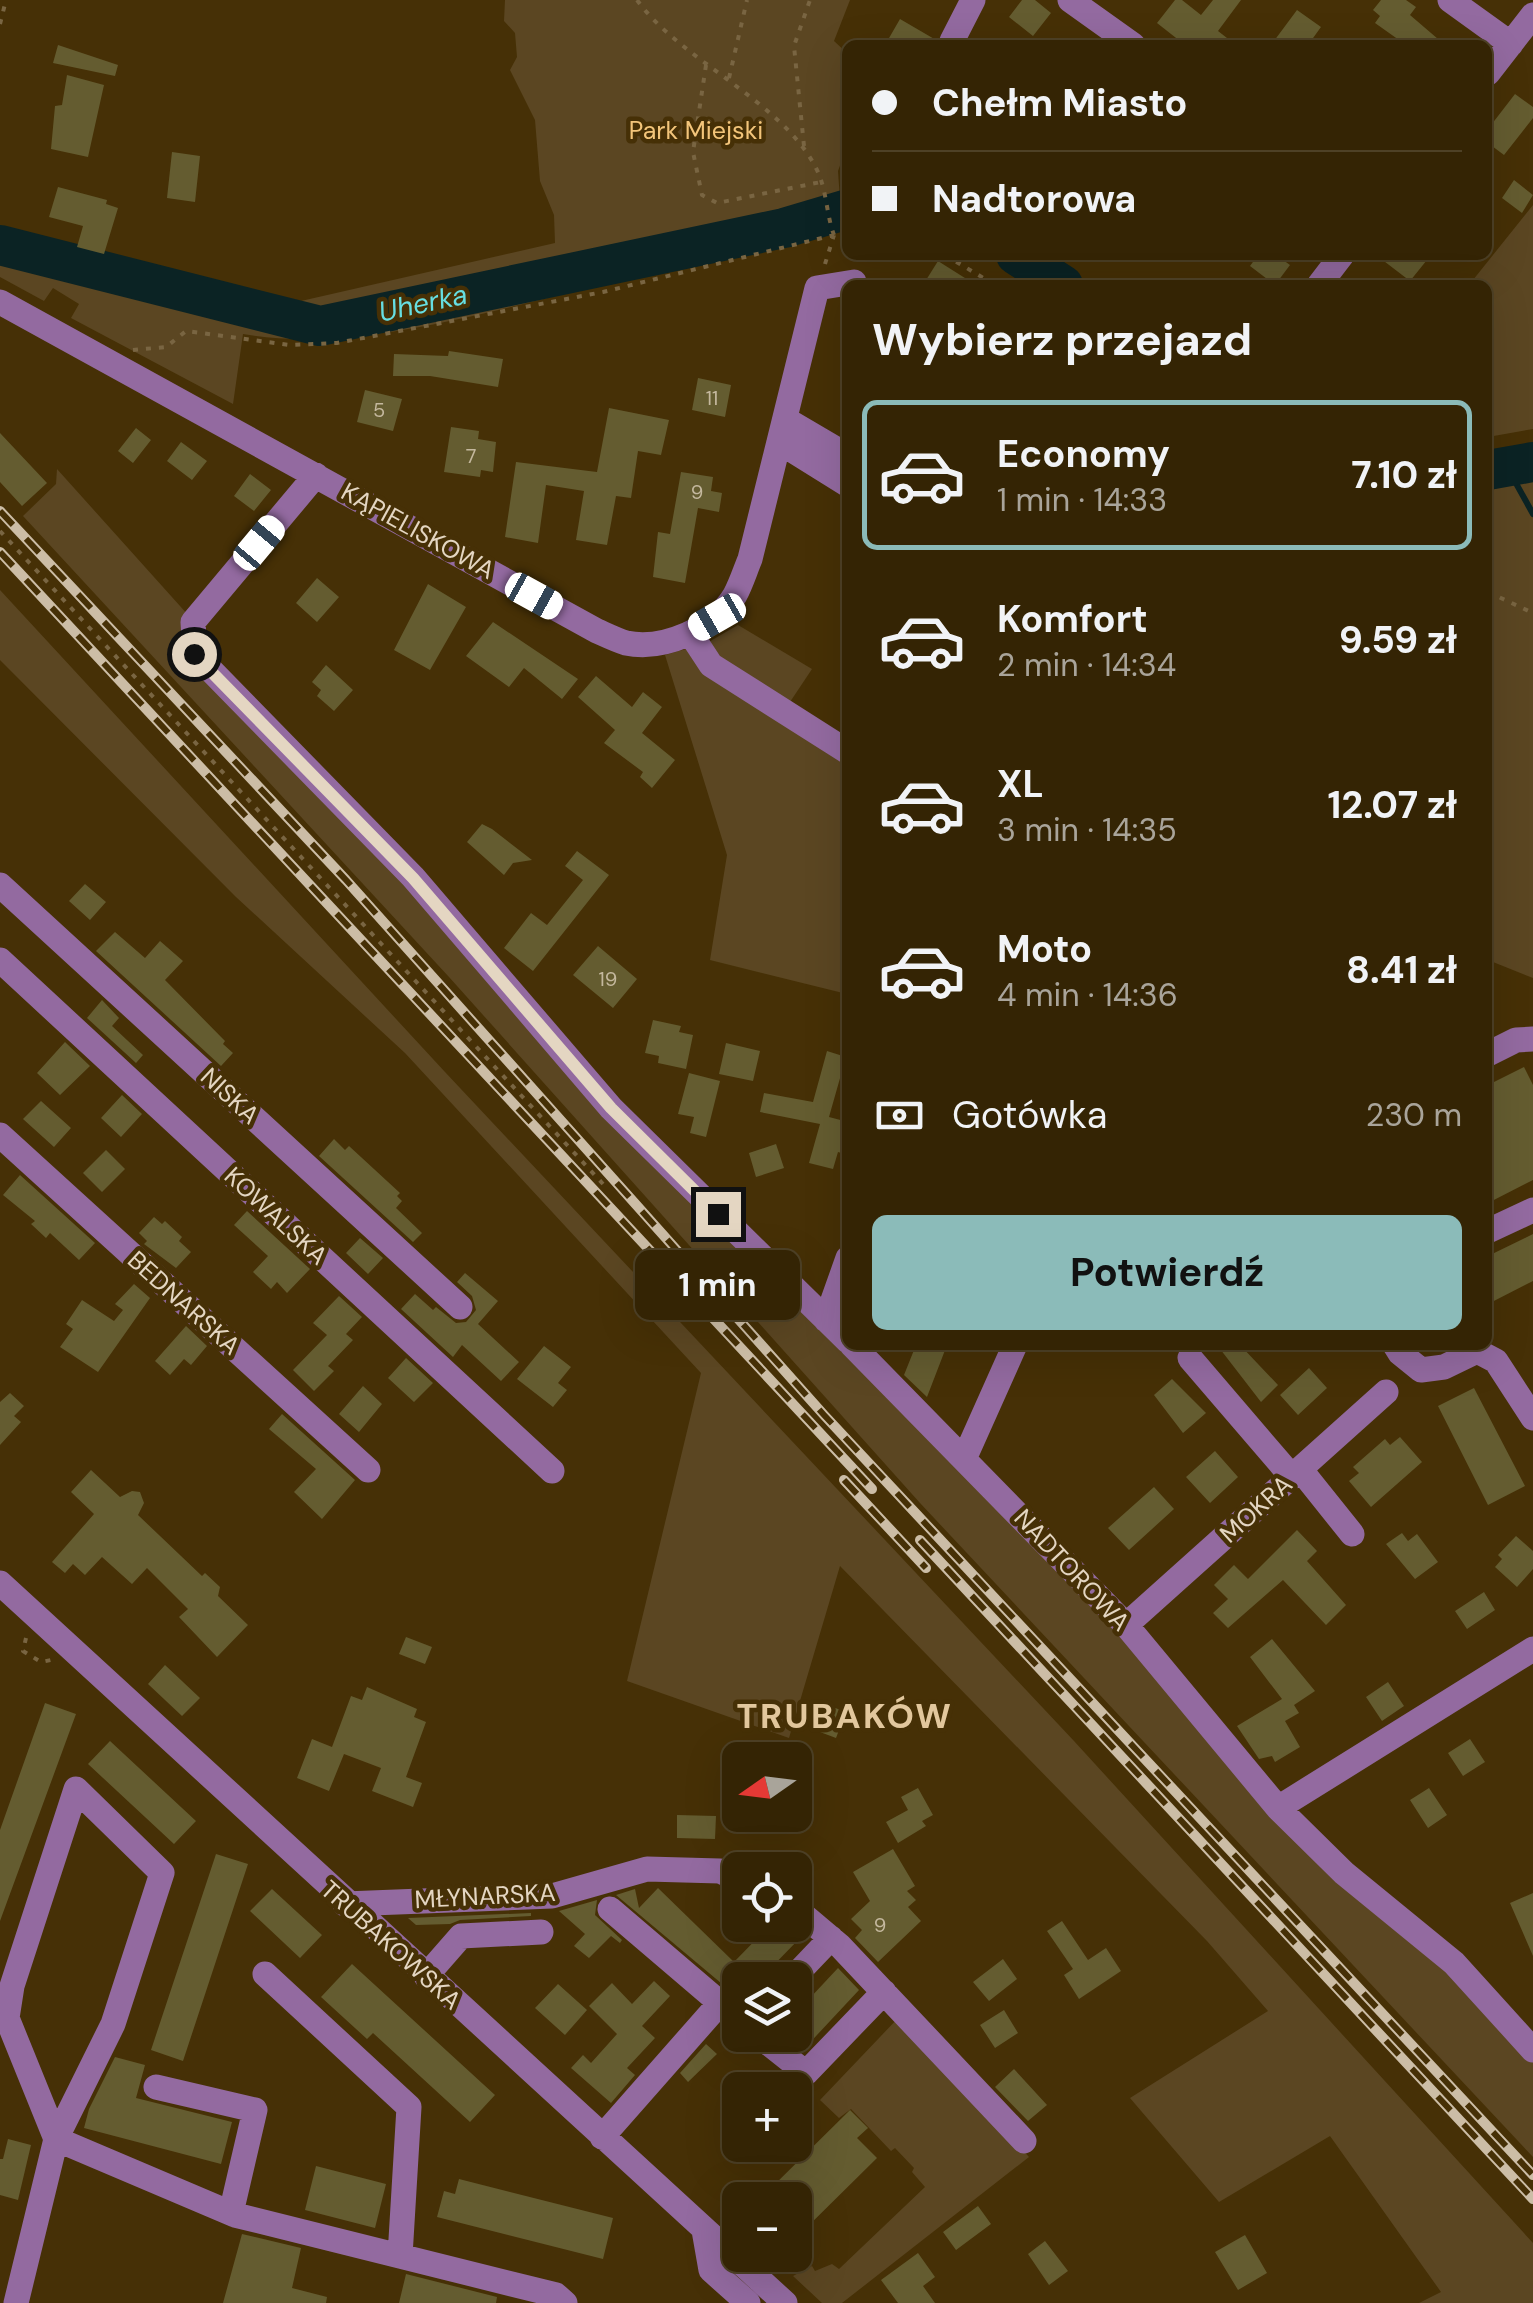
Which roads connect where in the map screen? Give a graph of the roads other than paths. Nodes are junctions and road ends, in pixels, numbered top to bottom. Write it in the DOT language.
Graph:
graph roads {
  1 [pos="973,0"];
  2 [pos="1070,0"];
  3 [pos="1450,0"];
  4 [pos="1533,15"];
  5 [pos="953,40"];
  6 [pos="1126,40"];
  7 [pos="1511,44"];
  8 [pos="1492,68"];
  9 [pos="1338,260"];
  10 [pos="1323,280"];
  11 [pos="842,284"];
  12 [pos="0,302"];
  13 [pos="782,430"];
  14 [pos="842,454"];
  15 [pos="316,475"];
  16 [pos="842,480"];
  17 [pos="690,633"];
  18 [pos="842,748"];
  19 [pos="0,885"];
  20 [pos="0,960"];
  21 [pos="1533,1039"];
  22 [pos="1492,1052"];
  23 [pos="0,1136"];
  24 [pos="1533,1210"];
  25 [pos="1492,1229"];
  26 [pos="842,1275"];
  27 [pos="460,1307"];
  28 [pos="826,1320"];
  29 [pos="842,1335"];
  30 [pos="857,1350"];
  31 [pos="1012,1350"];
  32 [pos="1398,1350"];
  33 [pos="1190,1358"];
  34 [pos="1386,1392"];
  35 [pos="1533,1418"];
  36 [pos="966,1457"];
  37 [pos="368,1470"];
  38 [pos="552,1471"];
  39 [pos="1296,1473"];
  40 [pos="1352,1534"];
  41 [pos="0,1583"];
  42 [pos="1126,1626"];
  43 [pos="1533,1649"];
  44 [pos="1278,1808"];
  45 [pos="722,1872"];
  46 [pos="345,1904"];
  47 [pos="610,1909"];
  48 [pos="812,1922"];
  49 [pos="541,1932"];
  50 [pos="832,1938"];
  51 [pos="809,1962"];
  52 [pos="264,1974"];
  53 [pos="426,1976"];
  54 [pos="884,1992"];
  55 [pos="722,2004"];
  56 [pos="722,2019"];
  57 [pos="1533,2050"];
  58 [pos="779,2052"];
  59 [pos="156,2087"];
  60 [pos="602,2136"];
  61 [pos="56,2139"];
  62 [pos="1024,2142"];
  63 [pos="231,2213"];
  64 [pos="704,2230"];
  65 [pos="400,2256"];
  66 [pos="16,2303"];
  67 [pos="565,2303"];
  68 [pos="748,2303"];
  69 [pos="785,2303"];
  1 -- 5 [label="street"];
  2 -- 6 [label="street"];
  3 -- 7 [label="street"];
  4 -- 7 [label="street"];
  7 -- 8 [label="street"];
  9 -- 10 [label="street"];
  11 -- 13 [label="street, KĄPIELISKOWA"];
  12 -- 15 [label="street, KĄPIELISKOWA"];
  13 -- 14 [label="street"];
  13 -- 16 [label="street"];
  13 -- 17 [label="street, KĄPIELISKOWA"];
  15 -- 17 [label="street, KĄPIELISKOWA"];
  15 -- 28 [label="street, NADTOROWA"];
  17 -- 18 [label="street"];
  19 -- 27 [label="street, NISKA"];
  20 -- 38 [label="street, KOWALSKA"];
  21 -- 22 [label="street"];
  23 -- 37 [label="street, BEDNARSKA"];
  24 -- 25 [label="street"];
  26 -- 28 [label="street"];
  28 -- 29 [label="street, NADTOROWA"];
  30 -- 36 [label="street, NADTOROWA"];
  31 -- 36 [label="street"];
  32 -- 35 [label="street"];
  33 -- 39 [label="street"];
  34 -- 39 [label="street, MOKRA"];
  36 -- 42 [label="street, NADTOROWA"];
  39 -- 40 [label="street"];
  39 -- 42 [label="street, MOKRA"];
  41 -- 46 [label="street, TRUBAKOWSKA"];
  42 -- 44 [label="street, NADTOROWA"];
  43 -- 44 [label="street"];
  44 -- 57 [label="street, NADTOROWA"];
  45 -- 46 [label="street, MŁYNARSKA"];
  46 -- 53 [label="street, TRUBAKOWSKA"];
  47 -- 55 [label="street"];
  48 -- 50 [label="street"];
  49 -- 53 [label="street"];
  50 -- 51 [label="street"];
  50 -- 54 [label="street"];
  52 -- 65 [label="street"];
  53 -- 60 [label="street, TRUBAKOWSKA"];
  54 -- 58 [label="street"];
  54 -- 62 [label="street"];
  56 -- 60 [label="street"];
  59 -- 63 [label="street"];
  60 -- 64 [label="street, TRUBAKOWSKA"];
  61 -- 61 [label="street"];
  61 -- 63 [label="street"];
  61 -- 66 [label="street"];
  63 -- 65 [label="street"];
  64 -- 68 [label="street"];
  64 -- 69 [label="street, TRUBAKOWSKA"];
  65 -- 67 [label="street"];
}
